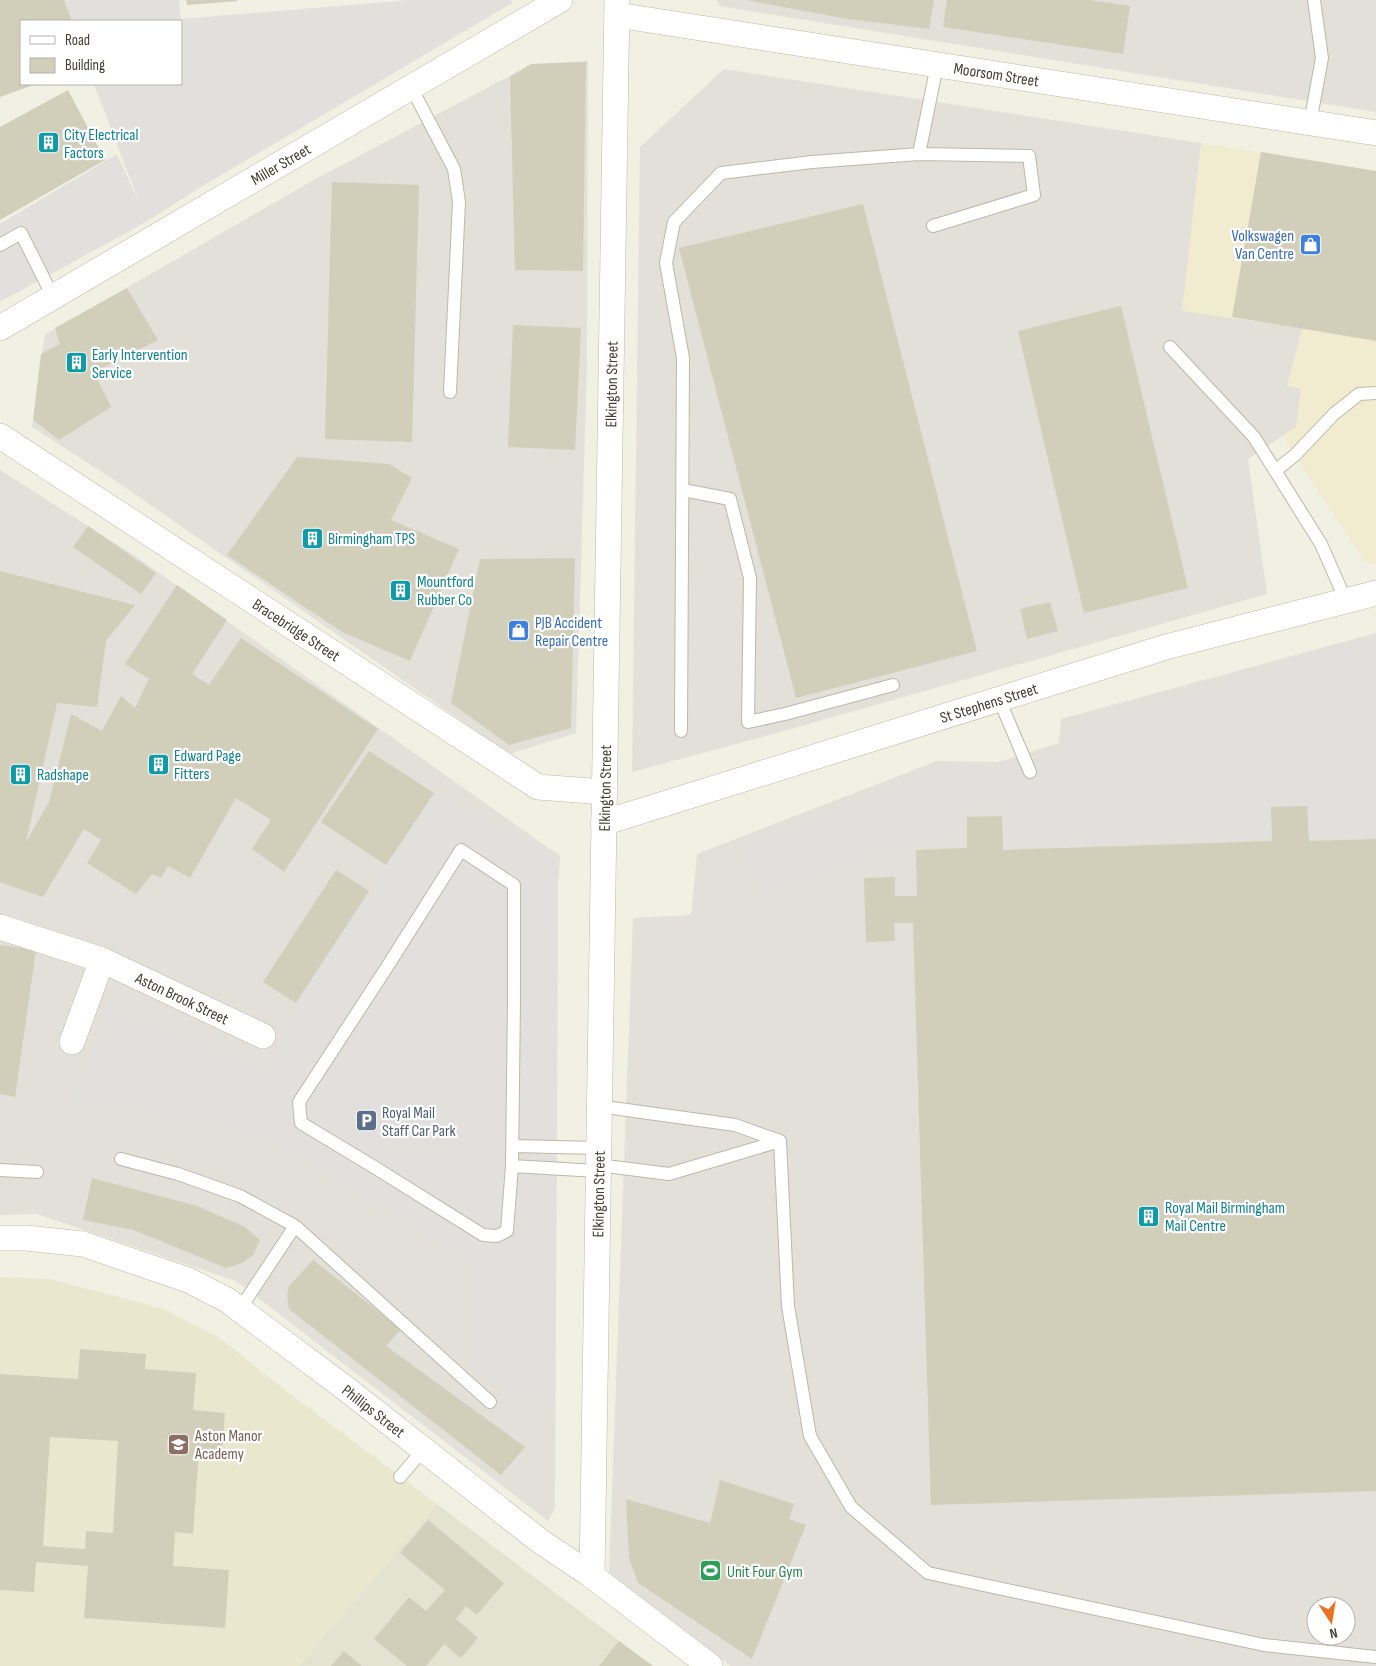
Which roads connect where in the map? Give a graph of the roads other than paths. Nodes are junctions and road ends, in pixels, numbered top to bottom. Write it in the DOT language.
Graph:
graph roads {
  1 [pos="560,0"];
  2 [pos="1314,0"];
  3 [pos="617,7"];
  4 [pos="937,65"];
  5 [pos="411,88"];
  6 [pos="1310,123"];
  7 [pos="1376,133"];
  8 [pos="919,154"];
  9 [pos="933,226"];
  10 [pos="0,245"];
  11 [pos="53,297"];
  12 [pos="0,328"];
  13 [pos="1170,347"];
  14 [pos="450,392"];
  15 [pos="1376,393"];
  16 [pos="0,436"];
  17 [pos="1275,471"];
  18 [pos="683,490"];
  19 [pos="1376,594"];
  20 [pos="1346,601"];
  21 [pos="893,685"];
  22 [pos="999,699"];
  23 [pos="681,731"];
  24 [pos="1030,772"];
  25 [pos="604,792"];
  26 [pos="603,823"];
  27 [pos="0,927"];
  28 [pos="102,960"];
  29 [pos="263,1036"];
  30 [pos="72,1042"];
  31 [pos="598,1106"];
  32 [pos="780,1141"];
  33 [pos="512,1146"];
  34 [pos="121,1159"];
  35 [pos="598,1162"];
  36 [pos="512,1166"];
  37 [pos="0,1170"];
  38 [pos="37,1172"];
  39 [pos="295,1226"];
  40 [pos="0,1238"];
  41 [pos="240,1309"];
  42 [pos="490,1402"];
  43 [pos="423,1450"];
  44 [pos="400,1477"];
  45 [pos="592,1576"];
  46 [pos="1376,1658"];
  47 [pos="710,1666"];
  1 -- 5 [label="street, Miller Street"];
  2 -- 6 [label="lane"];
  3 -- 4 [label="street, Moorsom Street"];
  3 -- 25 [label="street, Elkington Street"];
  4 -- 6 [label="street, Moorsom Street"];
  4 -- 8 [label="lane"];
  5 -- 11 [label="street, Miller Street"];
  5 -- 14 [label="lane"];
  6 -- 7 [label="street, Moorsom Street"];
  8 -- 9 [label="lane"];
  8 -- 18 [label="lane"];
  10 -- 11 [label="lane"];
  11 -- 12 [label="street, Miller Street"];
  13 -- 17 [label="lane"];
  15 -- 17 [label="lane"];
  16 -- 25 [label="street, Bracebridge Street"];
  17 -- 20 [label="lane"];
  18 -- 21 [label="lane"];
  18 -- 23 [label="lane"];
  19 -- 20 [label="street, St Stephens Street"];
  20 -- 22 [label="street, St Stephens Street"];
  22 -- 24 [label="lane"];
  22 -- 26 [label="street, St Stephens Street"];
  25 -- 26 [label="street, Elkington Street"];
  26 -- 31 [label="street, Elkington Street"];
  27 -- 28 [label="street, Aston Brook Street"];
  28 -- 29 [label="street, Aston Brook Street"];
  28 -- 30 [label="street"];
  31 -- 32 [label="lane"];
  31 -- 35 [label="street, Elkington Street"];
  32 -- 35 [label="lane"];
  32 -- 46 [label="lane"];
  33 -- 35 [label="lane"];
  33 -- 36 [label="lane"];
  33 -- 36 [label="lane"];
  34 -- 39 [label="lane"];
  35 -- 36 [label="lane"];
  35 -- 45 [label="street, Elkington Street"];
  37 -- 38 [label="lane"];
  39 -- 41 [label="lane"];
  39 -- 42 [label="lane"];
  40 -- 41 [label="street, Phillips Street"];
  41 -- 43 [label="street, Phillips Street"];
  43 -- 44 [label="lane"];
  43 -- 45 [label="street, Phillips Street"];
  45 -- 47 [label="street, Phillips Street"];
}
